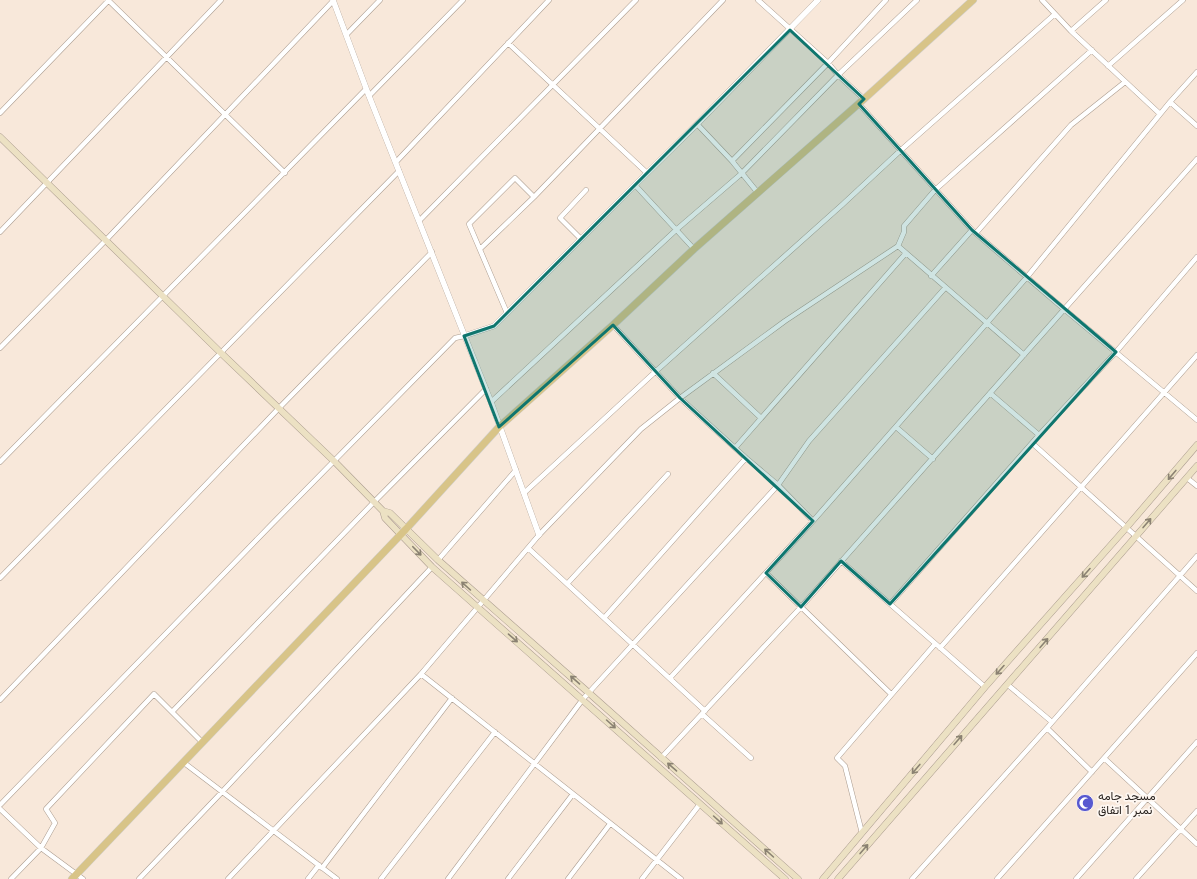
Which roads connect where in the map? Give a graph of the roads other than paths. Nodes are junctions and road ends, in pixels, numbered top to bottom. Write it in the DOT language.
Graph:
graph roads {
  1 [pos="108,0"];
  2 [pos="221,0"];
  3 [pos="380,0"];
  4 [pos="462,0"];
  5 [pos="549,0"];
  6 [pos="636,0"];
  7 [pos="723,0"];
  8 [pos="758,0"];
  9 [pos="818,0"];
  10 [pos="886,0"];
  11 [pos="917,0"];
  12 [pos="973,0"];
  13 [pos="1042,0"];
  14 [pos="1106,0"];
  15 [pos="1183,0"];
  16 [pos="333,1"];
  17 [pos="1055,14"];
  18 [pos="790,30"];
  19 [pos="1071,31"];
  20 [pos="346,34"];
  21 [pos="508,43"];
  22 [pos="1092,50"];
  23 [pos="167,58"];
  24 [pos="828,63"];
  25 [pos="1108,66"];
  26 [pos="1197,72"];
  27 [pos="838,76"];
  28 [pos="1125,82"];
  29 [pos="553,85"];
  30 [pos="366,89"];
  31 [pos="369,96"];
  32 [pos="861,101"];
  33 [pos="1170,102"];
  34 [pos="0,113"];
  35 [pos="225,114"];
  36 [pos="1160,114"];
  37 [pos="697,124"];
  38 [pos="1197,126"];
  39 [pos="599,129"];
  40 [pos="0,137"];
  41 [pos="901,150"];
  42 [pos="1197,159"];
  43 [pos="732,161"];
  44 [pos="396,162"];
  45 [pos="399,171"];
  46 [pos="284,173"];
  47 [pos="647,173"];
  48 [pos="741,174"];
  49 [pos="47,183"];
  50 [pos="635,185"];
  51 [pos="586,190"];
  52 [pos="935,190"];
  53 [pos="758,194"];
  54 [pos="534,197"];
  55 [pos="419,221"];
  56 [pos="676,230"];
  57 [pos="974,231"];
  58 [pos="0,232"];
  59 [pos="580,238"];
  60 [pos="106,240"];
  61 [pos="898,246"];
  62 [pos="480,249"];
  63 [pos="694,250"];
  64 [pos="432,252"];
  65 [pos="906,253"];
  66 [pos="1197,257"];
  67 [pos="931,276"];
  68 [pos="1027,277"];
  69 [pos="945,288"];
  70 [pos="163,296"];
  71 [pos="1064,309"];
  72 [pos="507,313"];
  73 [pos="986,324"];
  74 [pos="613,325"];
  75 [pos="464,336"];
  76 [pos="0,348"];
  77 [pos="1116,352"];
  78 [pos="221,353"];
  79 [pos="1024,355"];
  80 [pos="1197,355"];
  81 [pos="655,372"];
  82 [pos="713,373"];
  83 [pos="486,389"];
  84 [pos="1164,392"];
  85 [pos="990,393"];
  86 [pos="680,398"];
  87 [pos="490,402"];
  88 [pos="279,408"];
  89 [pos="761,418"];
  90 [pos="1197,420"];
  91 [pos="499,427"];
  92 [pos="896,427"];
  93 [pos="1039,435"];
  94 [pos="1032,444"];
  95 [pos="1197,445"];
  96 [pos="735,448"];
  97 [pos="746,458"];
  98 [pos="933,459"];
  99 [pos="0,462"];
  100 [pos="335,462"];
  101 [pos="1197,466"];
  102 [pos="516,470"];
  103 [pos="668,474"];
  104 [pos="1187,478"];
  105 [pos="778,485"];
  106 [pos="1197,486"];
  107 [pos="1080,488"];
  108 [pos="524,493"];
  109 [pos="374,502"];
  110 [pos="814,521"];
  111 [pos="1126,528"];
  112 [pos="403,532"];
  113 [pos="539,535"];
  114 [pos="1135,536"];
  115 [pos="528,548"];
  116 [pos="1197,556"];
  117 [pos="438,560"];
  118 [pos="841,561"];
  119 [pos="432,567"];
  120 [pos="766,573"];
  121 [pos="1179,576"];
  122 [pos="0,578"];
  123 [pos="567,584"];
  124 [pos="1197,591"];
  125 [pos="483,601"];
  126 [pos="890,604"];
  127 [pos="478,607"];
  128 [pos="801,607"];
  129 [pos="604,618"];
  130 [pos="935,644"];
  131 [pos="634,645"];
  132 [pos="940,648"];
  133 [pos="1197,652"];
  134 [pos="421,674"];
  135 [pos="670,678"];
  136 [pos="1008,685"];
  137 [pos="985,687"];
  138 [pos="589,693"];
  139 [pos="891,694"];
  140 [pos="452,698"];
  141 [pos="0,700"];
  142 [pos="583,700"];
  143 [pos="172,712"];
  144 [pos="704,712"];
  145 [pos="1052,722"];
  146 [pos="1047,728"];
  147 [pos="495,732"];
  148 [pos="202,742"];
  149 [pos="1197,742"];
  150 [pos="661,758"];
  151 [pos="751,758"];
  152 [pos="1104,758"];
  153 [pos="184,762"];
  154 [pos="534,764"];
  155 [pos="1092,772"];
  156 [pos="222,792"];
  157 [pos="573,794"];
  158 [pos="1147,798"];
  159 [pos="700,804"];
  160 [pos="0,805"];
  161 [pos="0,809"];
  162 [pos="1197,811"];
  163 [pos="610,824"];
  164 [pos="1182,829"];
  165 [pos="273,831"];
  166 [pos="862,832"];
  167 [pos="1197,844"];
  168 [pos="41,848"];
  169 [pos="657,860"];
  170 [pos="320,867"];
  171 [pos="74,876"];
  172 [pos="11,879"];
  173 [pos="83,879"];
  174 [pos="139,879"];
  175 [pos="228,879"];
  176 [pos="308,879"];
  177 [pos="337,879"];
  178 [pos="381,879"];
  179 [pos="448,879"];
  180 [pos="508,879"];
  181 [pos="568,879"];
  182 [pos="642,879"];
  183 [pos="681,879"];
  184 [pos="785,879"];
  185 [pos="798,879"];
  186 [pos="823,879"];
  187 [pos="838,879"];
  188 [pos="912,879"];
  189 [pos="997,879"];
  190 [pos="1076,879"];
  191 [pos="1136,879"];
  1 -- 23 [label="street"];
  1 -- 34 [label="street"];
  2 -- 23 [label="street"];
  3 -- 20 [label="street"];
  4 -- 31 [label="street"];
  5 -- 21 [label="street"];
  6 -- 29 [label="street"];
  7 -- 39 [label="street"];
  8 -- 18 [label="street"];
  9 -- 18 [label="street"];
  10 -- 24 [label="street"];
  11 -- 27 [label="street"];
  12 -- 32 [label="main road"];
  13 -- 17 [label="street"];
  14 -- 19 [label="street"];
  15 -- 25 [label="street"];
  16 -- 20 [label="street"];
  16 -- 35 [label="street"];
  17 -- 19 [label="street"];
  17 -- 41 [label="street"];
  18 -- 24 [label="street"];
  18 -- 37 [label="street"];
  19 -- 22 [label="street"];
  20 -- 30 [label="street"];
  21 -- 29 [label="street"];
  21 -- 44 [label="street"];
  22 -- 25 [label="street"];
  22 -- 52 [label="street"];
  23 -- 35 [label="street"];
  23 -- 49 [label="street"];
  24 -- 27 [label="street"];
  24 -- 43 [label="street"];
  25 -- 28 [label="street"];
  26 -- 33 [label="street"];
  27 -- 32 [label="street"];
  27 -- 48 [label="street"];
  28 -- 36 [label="street"];
  28 -- 57 [label="street"];
  29 -- 39 [label="street"];
  29 -- 55 [label="street"];
  30 -- 31 [label="street"];
  30 -- 46 [label="street"];
  31 -- 44 [label="street"];
  32 -- 41 [label="street"];
  32 -- 53 [label="main road"];
  33 -- 36 [label="street"];
  33 -- 38 [label="street"];
  35 -- 46 [label="street"];
  35 -- 60 [label="street"];
  36 -- 68 [label="street"];
  37 -- 43 [label="street"];
  37 -- 47 [label="street"];
  39 -- 47 [label="street"];
  39 -- 54 [label="street"];
  40 -- 49 [label="main road"];
  41 -- 52 [label="street"];
  41 -- 81 [label="street"];
  42 -- 71 [label="street"];
  43 -- 48 [label="street"];
  44 -- 45 [label="street"];
  45 -- 55 [label="street"];
  45 -- 78 [label="street"];
  46 -- 70 [label="street"];
  47 -- 50 [label="street"];
  48 -- 53 [label="street"];
  48 -- 56 [label="street"];
  49 -- 58 [label="street"];
  49 -- 60 [label="main road"];
  50 -- 56 [label="street"];
  50 -- 59 [label="street"];
  51 -- 59 [label="street"];
  52 -- 57 [label="street"];
  52 -- 61 [label="street"];
  53 -- 63 [label="main road"];
  54 -- 62 [label="street"];
  54 -- 62 [label="street"];
  55 -- 64 [label="street"];
  56 -- 63 [label="street"];
  56 -- 87 [label="street"];
  57 -- 67 [label="street"];
  57 -- 68 [label="street"];
  59 -- 72 [label="street"];
  60 -- 70 [label="main road"];
  60 -- 76 [label="street"];
  61 -- 65 [label="street"];
  61 -- 82 [label="street"];
  62 -- 72 [label="street"];
  63 -- 74 [label="main road"];
  64 -- 75 [label="street"];
  64 -- 88 [label="street"];
  65 -- 67 [label="street"];
  65 -- 89 [label="street"];
  66 -- 77 [label="street"];
  67 -- 69 [label="street"];
  68 -- 71 [label="street"];
  68 -- 73 [label="street"];
  69 -- 73 [label="street"];
  69 -- 105 [label="street"];
  70 -- 78 [label="main road"];
  70 -- 99 [label="street"];
  71 -- 77 [label="street"];
  71 -- 79 [label="street"];
  72 -- 75 [label="street"];
  73 -- 79 [label="street"];
  73 -- 92 [label="street"];
  74 -- 81 [label="street"];
  74 -- 91 [label="main road"];
  75 -- 83 [label="street"];
  75 -- 100 [label="street"];
  77 -- 84 [label="street"];
  77 -- 93 [label="street"];
  78 -- 88 [label="main road"];
  78 -- 122 [label="street"];
  79 -- 85 [label="street"];
  80 -- 84 [label="street"];
  81 -- 86 [label="street"];
  81 -- 108 [label="street"];
  82 -- 86 [label="street"];
  82 -- 89 [label="street"];
  83 -- 87 [label="street"];
  83 -- 109 [label="street"];
  84 -- 90 [label="street"];
  84 -- 107 [label="street"];
  85 -- 93 [label="street"];
  85 -- 98 [label="street"];
  86 -- 96 [label="street"];
  86 -- 113 [label="street"];
  87 -- 91 [label="street"];
  88 -- 100 [label="main road"];
  88 -- 141 [label="street"];
  89 -- 96 [label="street"];
  91 -- 102 [label="street"];
  91 -- 112 [label="main road"];
  92 -- 98 [label="street"];
  92 -- 110 [label="street"];
  93 -- 94 [label="street"];
  94 -- 107 [label="street"];
  94 -- 126 [label="street"];
  95 -- 111 [label="main road, one-way"];
  96 -- 97 [label="street"];
  97 -- 105 [label="street"];
  97 -- 129 [label="street"];
  98 -- 118 [label="street"];
  100 -- 109 [label="main road"];
  100 -- 160 [label="street"];
  101 -- 104 [label="main road"];
  102 -- 108 [label="street"];
  102 -- 117 [label="street"];
  103 -- 123 [label="street"];
  104 -- 106 [label="street"];
  114 -- 104 [label="main road, one-way"];
  105 -- 110 [label="street"];
  105 -- 131 [label="street"];
  107 -- 111 [label="street"];
  107 -- 132 [label="street"];
  108 -- 113 [label="street"];
  109 -- 112 [label="main road"];
  109 -- 143 [label="street"];
  110 -- 120 [label="street"];
  111 -- 114 [label="street"];
  111 -- 137 [label="main road, one-way"];
  112 -- 117 [label="main road"];
  112 -- 119 [label="main road, one-way"];
  112 -- 148 [label="main road"];
  113 -- 115 [label="street"];
  114 -- 121 [label="street"];
  136 -- 114 [label="main road, one-way"];
  115 -- 123 [label="street"];
  115 -- 125 [label="street"];
  116 -- 121 [label="street"];
  125 -- 117 [label="main road, one-way"];
  118 -- 126 [label="street"];
  118 -- 128 [label="street"];
  119 -- 127 [label="main road"];
  119 -- 156 [label="street"];
  120 -- 128 [label="street"];
  120 -- 135 [label="street"];
  121 -- 124 [label="street"];
  121 -- 145 [label="street"];
  123 -- 129 [label="street"];
  125 -- 127 [label="street"];
  138 -- 125 [label="main road, one-way"];
  126 -- 130 [label="street"];
  127 -- 134 [label="street"];
  127 -- 142 [label="main road, one-way"];
  128 -- 139 [label="street"];
  128 -- 144 [label="street"];
  129 -- 131 [label="street"];
  130 -- 132 [label="street"];
  130 -- 139 [label="street"];
  131 -- 135 [label="street"];
  131 -- 138 [label="street"];
  132 -- 137 [label="street"];
  133 -- 152 [label="street"];
  134 -- 140 [label="street"];
  134 -- 165 [label="street"];
  135 -- 144 [label="street"];
  136 -- 145 [label="street"];
  187 -- 136 [label="main road, one-way"];
  137 -- 166 [label="main road, one-way"];
  138 -- 142 [label="street"];
  138 -- 150 [label="main road"];
  139 -- 166 [label="street"];
  140 -- 147 [label="street"];
  140 -- 170 [label="street"];
  142 -- 154 [label="street"];
  142 -- 159 [label="main road, one-way"];
  143 -- 148 [label="street"];
  143 -- 168 [label="street"];
  144 -- 150 [label="street"];
  144 -- 151 [label="street"];
  145 -- 146 [label="street"];
  146 -- 155 [label="street"];
  146 -- 188 [label="street"];
  147 -- 154 [label="street"];
  147 -- 178 [label="street"];
  148 -- 153 [label="main road"];
  149 -- 158 [label="street"];
  185 -- 150 [label="main road, one-way"];
  152 -- 155 [label="street"];
  152 -- 158 [label="street"];
  153 -- 156 [label="street"];
  153 -- 171 [label="main road"];
  154 -- 157 [label="street"];
  154 -- 179 [label="street"];
  155 -- 189 [label="street"];
  156 -- 165 [label="street"];
  156 -- 174 [label="street"];
  157 -- 163 [label="street"];
  157 -- 180 [label="street"];
  158 -- 164 [label="street"];
  158 -- 190 [label="street"];
  159 -- 169 [label="street"];
  159 -- 184 [label="main road, one-way"];
  161 -- 168 [label="street"];
  162 -- 164 [label="street"];
  163 -- 169 [label="street"];
  163 -- 181 [label="street"];
  164 -- 167 [label="street"];
  164 -- 191 [label="street"];
  165 -- 170 [label="street"];
  165 -- 175 [label="street"];
  166 -- 186 [label="main road"];
  168 -- 171 [label="street"];
  168 -- 172 [label="street"];
  169 -- 182 [label="street"];
  169 -- 183 [label="street"];
  170 -- 176 [label="street"];
  170 -- 177 [label="street"];
  171 -- 173 [label="street"];
}
